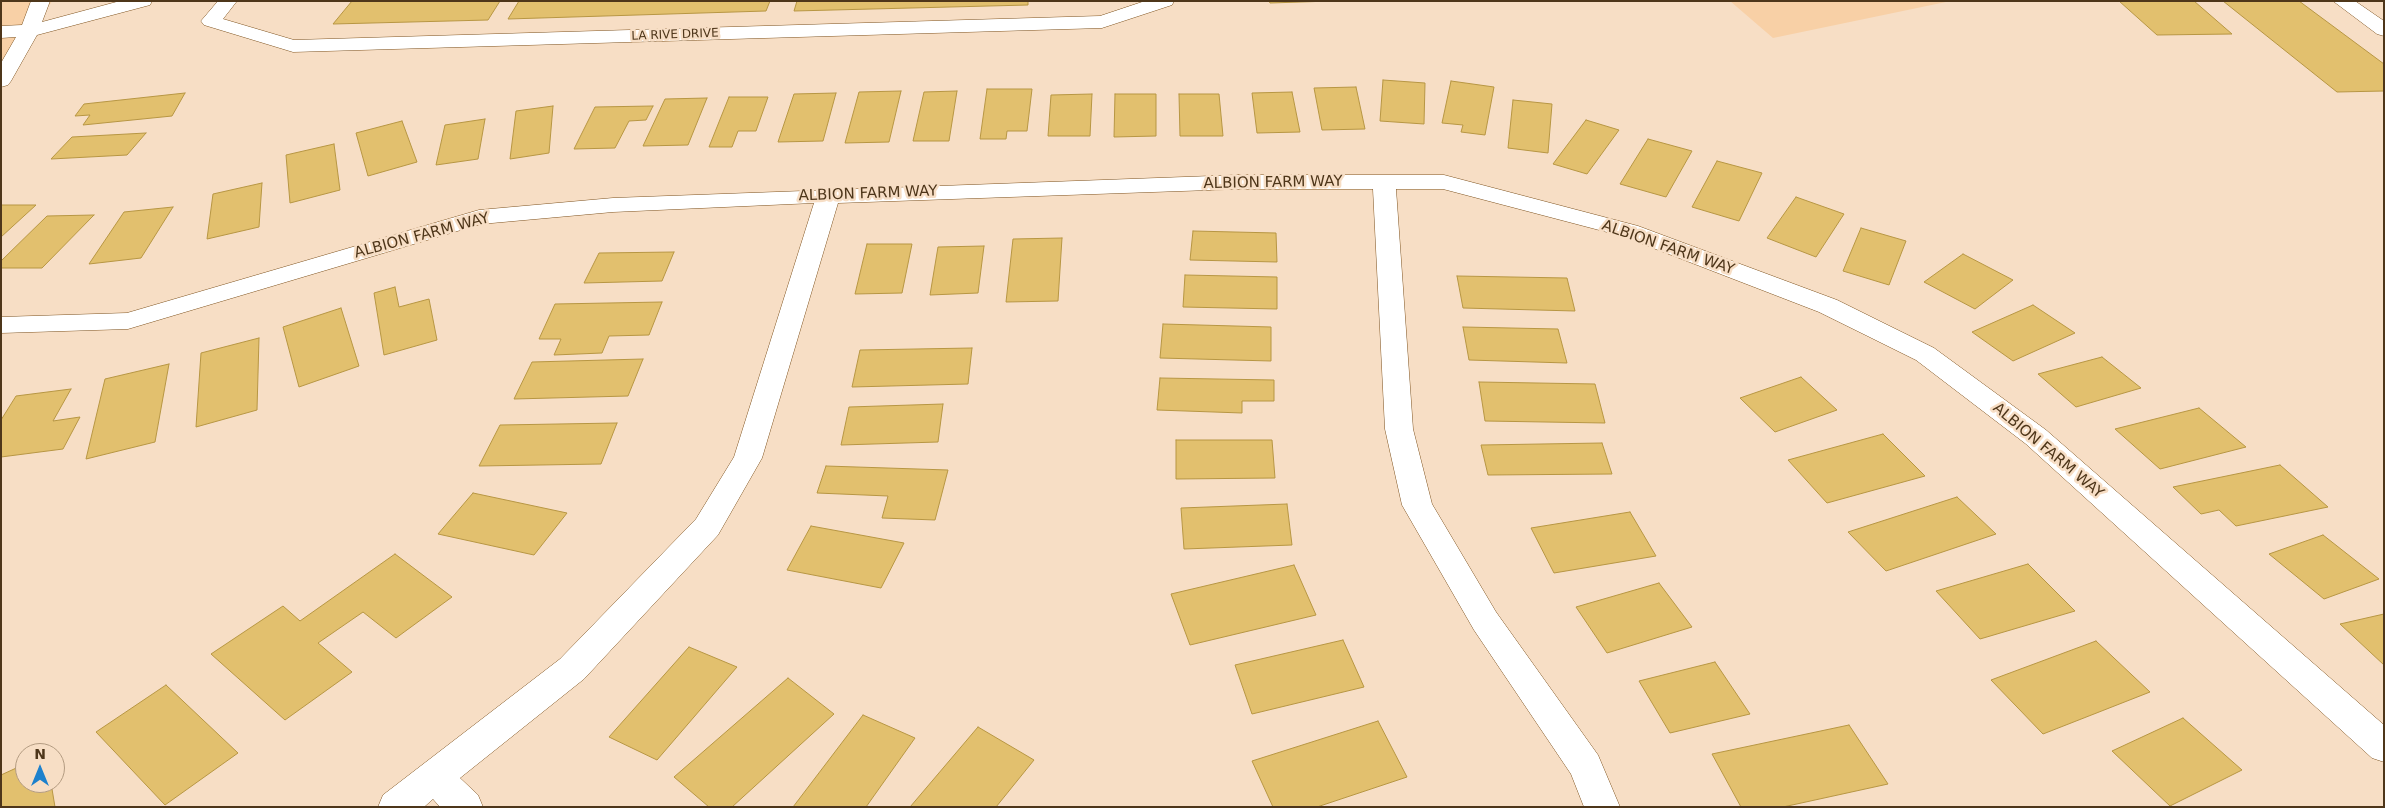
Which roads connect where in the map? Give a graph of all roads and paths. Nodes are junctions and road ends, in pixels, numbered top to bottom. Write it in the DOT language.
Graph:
graph roads {
  1 [pos="41,1"];
  2 [pos="142,1"];
  3 [pos="228,1"];
  4 [pos="1166,1"];
  5 [pos="2342,1"];
  6 [pos="2384,30"];
  7 [pos="29,31"];
  8 [pos="1,32"];
  9 [pos="1,81"];
  10 [pos="1384,182"];
  11 [pos="828,196"];
  12 [pos="1,325"];
  13 [pos="2384,747"];
  14 [pos="434,777"];
  15 [pos="396,807"];
  16 [pos="465,807"];
  17 [pos="1602,807"];
  1 -- 7 [label="street"];
  2 -- 7 [label="street"];
  3 -- 4 [label="street, LA RIVE DRIVE"];
  5 -- 6 [label="street"];
  7 -- 8 [label="street"];
  7 -- 9 [label="street"];
  10 -- 11 [label="street, ALBION FARM WAY"];
  10 -- 13 [label="street, ALBION FARM WAY"];
  10 -- 17 [label="street"];
  11 -- 12 [label="street, ALBION FARM WAY"];
  11 -- 14 [label="street"];
  14 -- 15 [label="street"];
  14 -- 16 [label="street"];
}
